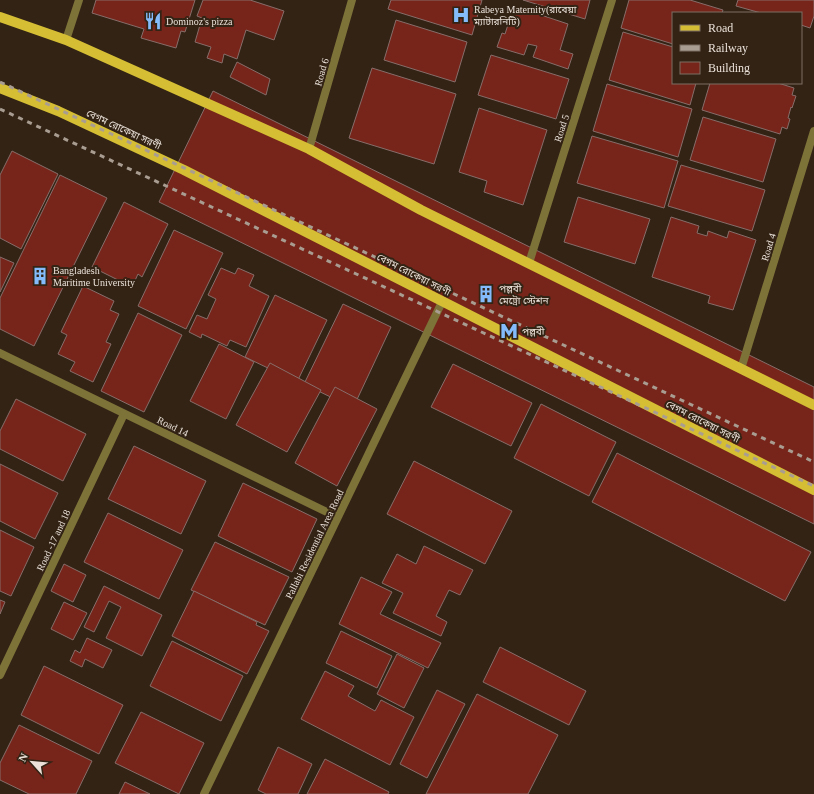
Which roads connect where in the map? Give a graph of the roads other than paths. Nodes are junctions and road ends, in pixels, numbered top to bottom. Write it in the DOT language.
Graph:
graph roads {
  1 [pos="79,0"];
  2 [pos="352,0"];
  3 [pos="612,0"];
  4 [pos="0,16"];
  5 [pos="66,40"];
  6 [pos="0,88"];
  7 [pos="814,131"];
  8 [pos="309,149"];
  9 [pos="529,263"];
  10 [pos="442,302"];
  11 [pos="0,354"];
  12 [pos="741,368"];
  13 [pos="814,405"];
  14 [pos="124,414"];
  15 [pos="814,490"];
  16 [pos="338,517"];
  17 [pos="0,675"];
  18 [pos="204,794"];
  1 -- 5 [label="street"];
  2 -- 8 [label="street, Road 6"];
  3 -- 9 [label="street, Road 5"];
  4 -- 5 [label="main road"];
  5 -- 8 [label="main road"];
  6 -- 10 [label="main road, বেগম রোকেয়া সরণী"];
  7 -- 12 [label="street, Road 4"];
  8 -- 9 [label="main road"];
  9 -- 12 [label="main road"];
  10 -- 15 [label="main road, বেগম রোকেয়া সরণী"];
  10 -- 16 [label="street, Pallabi Residential Area Road"];
  11 -- 14 [label="street, Road 14"];
  12 -- 13 [label="main road"];
  14 -- 16 [label="street, Road 14"];
  14 -- 17 [label="street, Road -17 and 18"];
  16 -- 18 [label="street, Pallabi Residential Area Road"];
}
